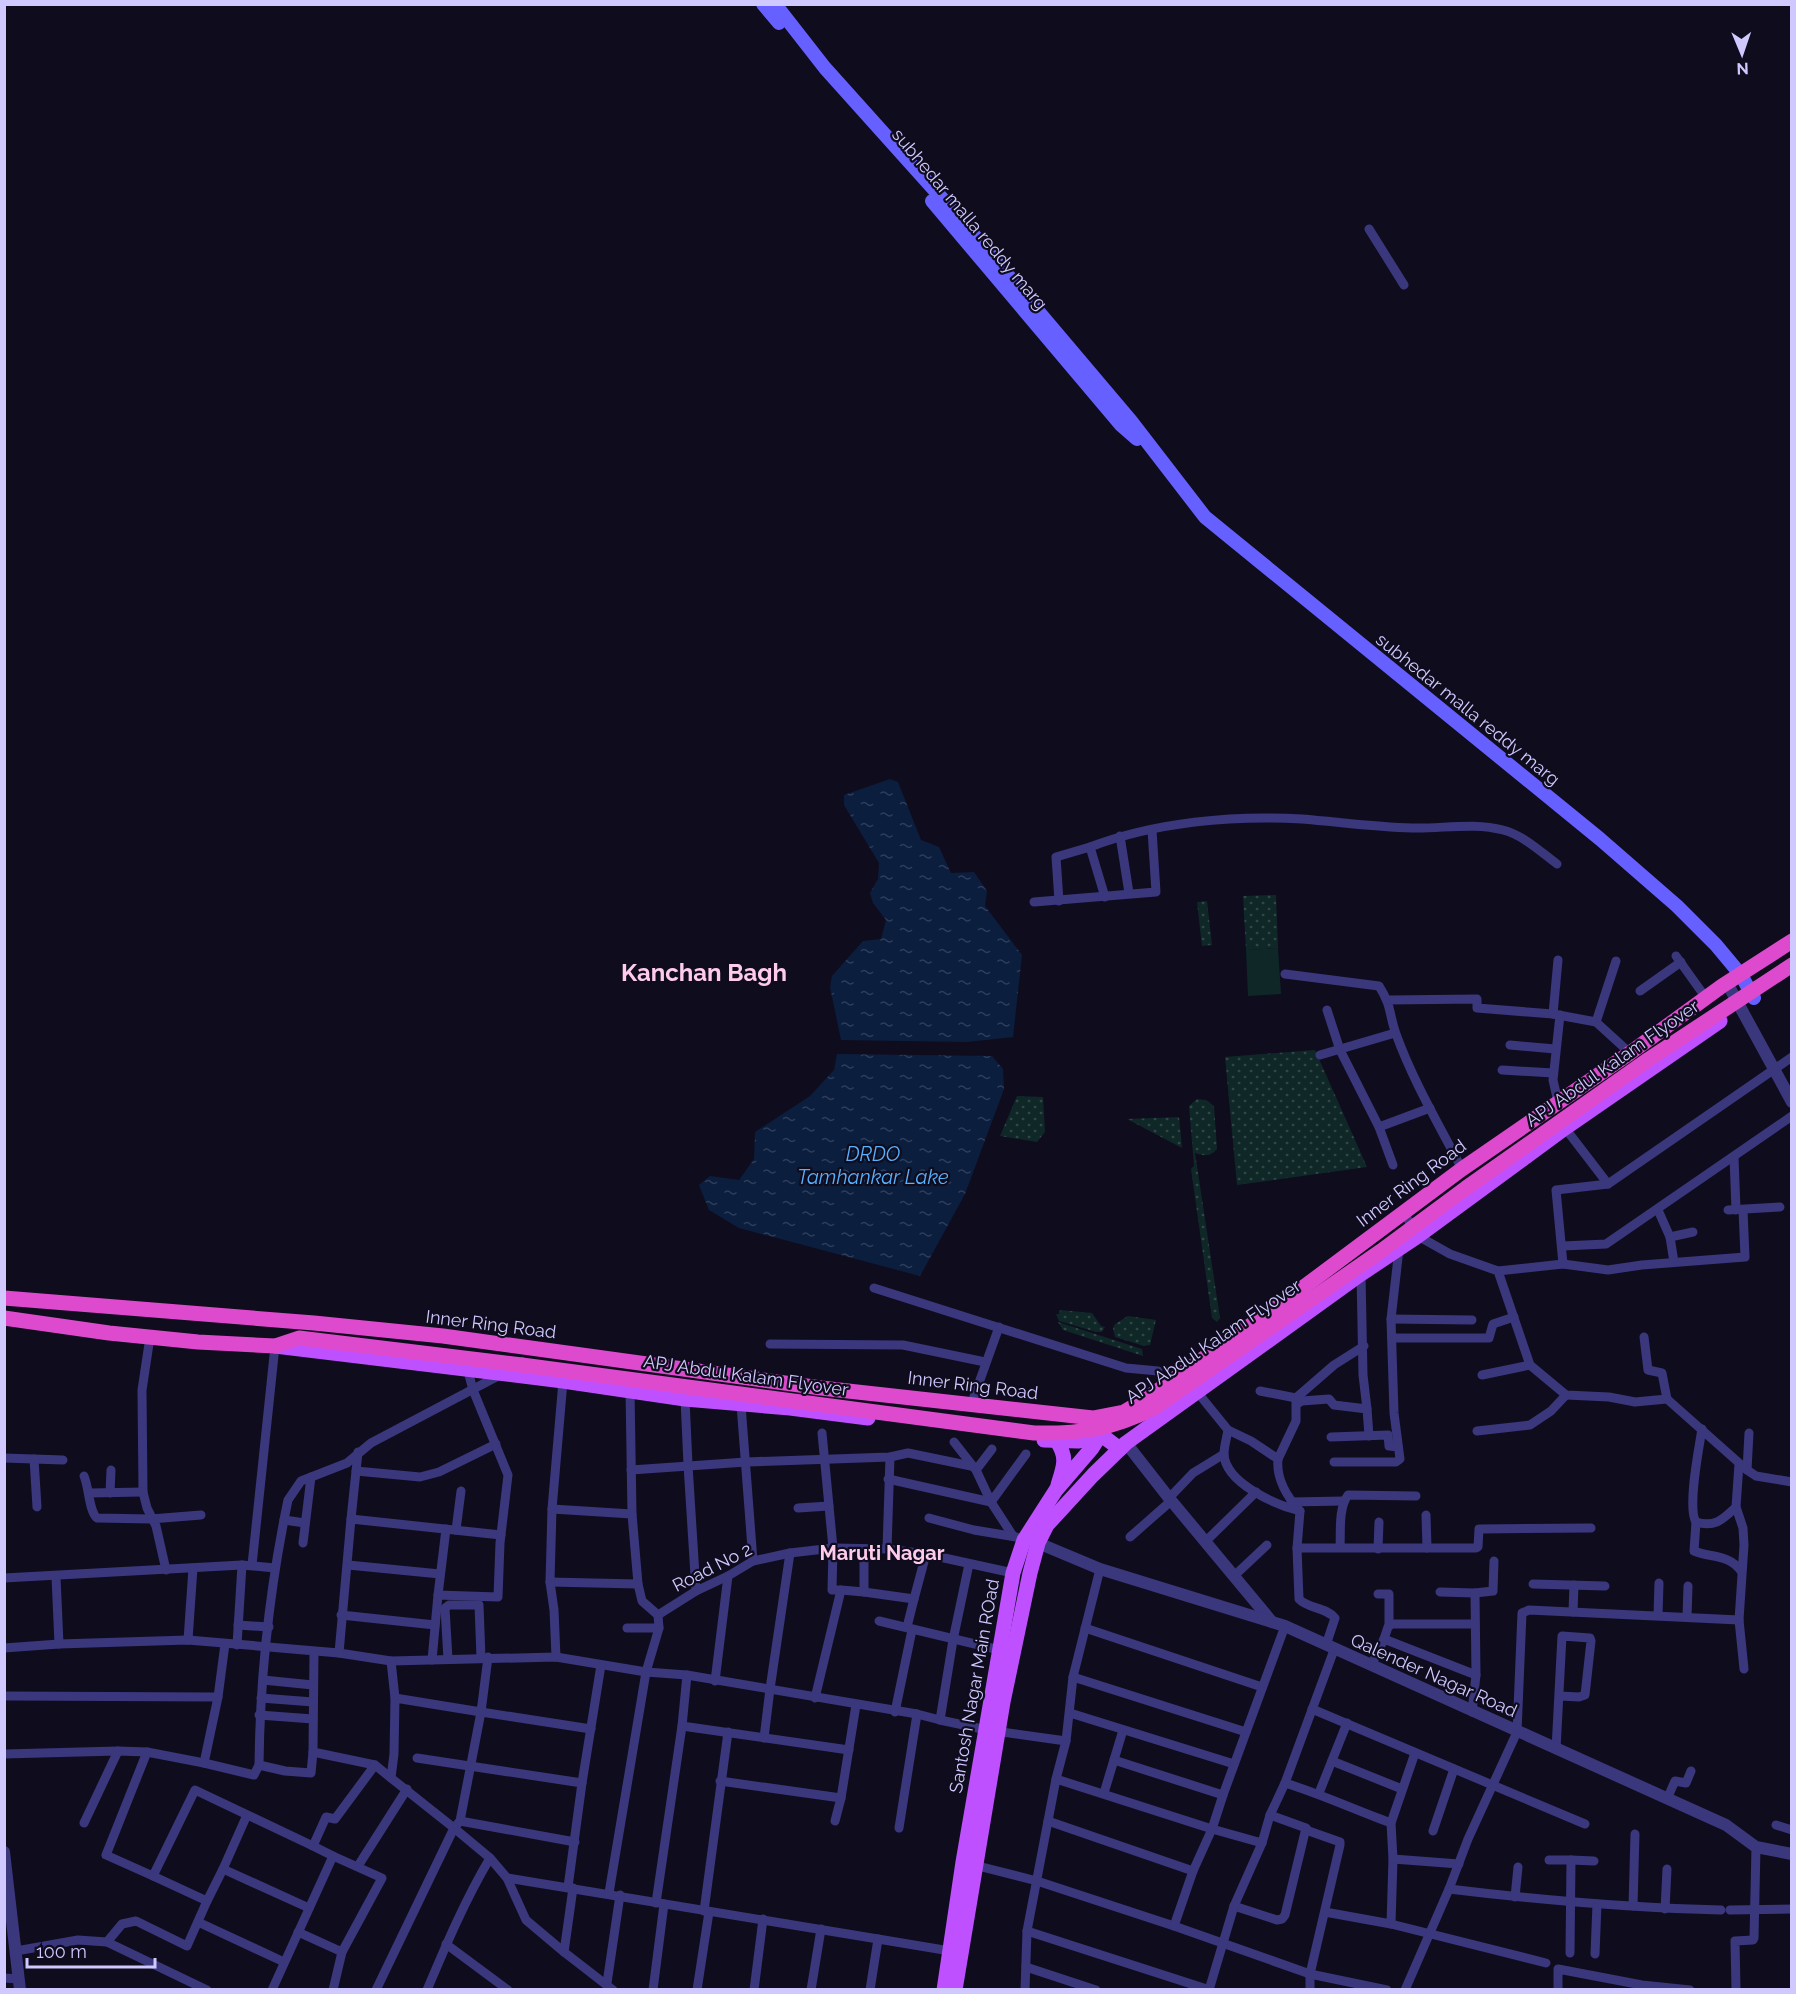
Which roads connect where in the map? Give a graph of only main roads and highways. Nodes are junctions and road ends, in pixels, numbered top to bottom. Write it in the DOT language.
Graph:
graph roads {
  1 [pos="763,4"];
  2 [pos="775,4"];
  3 [pos="1155,453"];
  4 [pos="1791,941"];
  5 [pos="1791,965"];
  6 [pos="1791,974"];
  7 [pos="1741,975"];
  8 [pos="1754,998"];
  9 [pos="4,1298"];
  10 [pos="4,1318"];
  11 [pos="275,1346"];
  12 [pos="793,1384"];
  13 [pos="811,1387"];
  14 [pos="790,1408"];
  15 [pos="809,1411"];
  16 [pos="1109,1416"];
  17 [pos="1100,1437"];
  18 [pos="1056,1440"];
  19 [pos="1123,1446"];
  20 [pos="1056,1490"];
  21 [pos="1025,1540"];
  22 [pos="992,1731"];
  23 [pos="969,1863"];
  24 [pos="944,1989"];
  25 [pos="955,1989"];
  1 -- 3 [label="main road, subhedar malla reddy marg"];
  2 -- 3 [label="main road, subhedar malla reddy marg"];
  3 -- 7 [label="main road, subhedar malla reddy marg"];
  4 -- 7 [label="highway, Inner Ring Road"];
  5 -- 11 [label="highway, APJ Abdul Kalam Flyover, bridge"];
  6 -- 8 [label="main road"];
  7 -- 8 [label="main road, subhedar malla reddy marg"];
  7 -- 16 [label="highway, Inner Ring Road"];
  8 -- 19 [label="main road"];
  9 -- 12 [label="highway, Inner Ring Road"];
  10 -- 11 [label="highway"];
  11 -- 14 [label="main road"];
  12 -- 13 [label="highway, Inner Ring Road"];
  12 -- 14 [label="highway"];
  13 -- 15 [label="highway"];
  13 -- 16 [label="highway, Inner Ring Road"];
  14 -- 15 [label="main road"];
  15 -- 18 [label="main road"];
  16 -- 17 [label="main road, Santosh Nagar Main ROad"];
  17 -- 18 [label="main road"];
  17 -- 19 [label="main road"];
  17 -- 20 [label="main road, Santosh Nagar Main ROad"];
  18 -- 20 [label="main road"];
  19 -- 21 [label="main road, Santosh Nagar Main ROad"];
  20 -- 21 [label="main road, Santosh Nagar Main ROad"];
  21 -- 22 [label="main road, Santosh Nagar Main ROad"];
  21 -- 22 [label="main road, Santosh Nagar Main ROad"];
  22 -- 23 [label="main road, Santosh Nagar Main ROad"];
  23 -- 24 [label="main road, Santosh Nagar Main ROad"];
  23 -- 25 [label="main road, Santosh Nagar Main ROad"];
}
